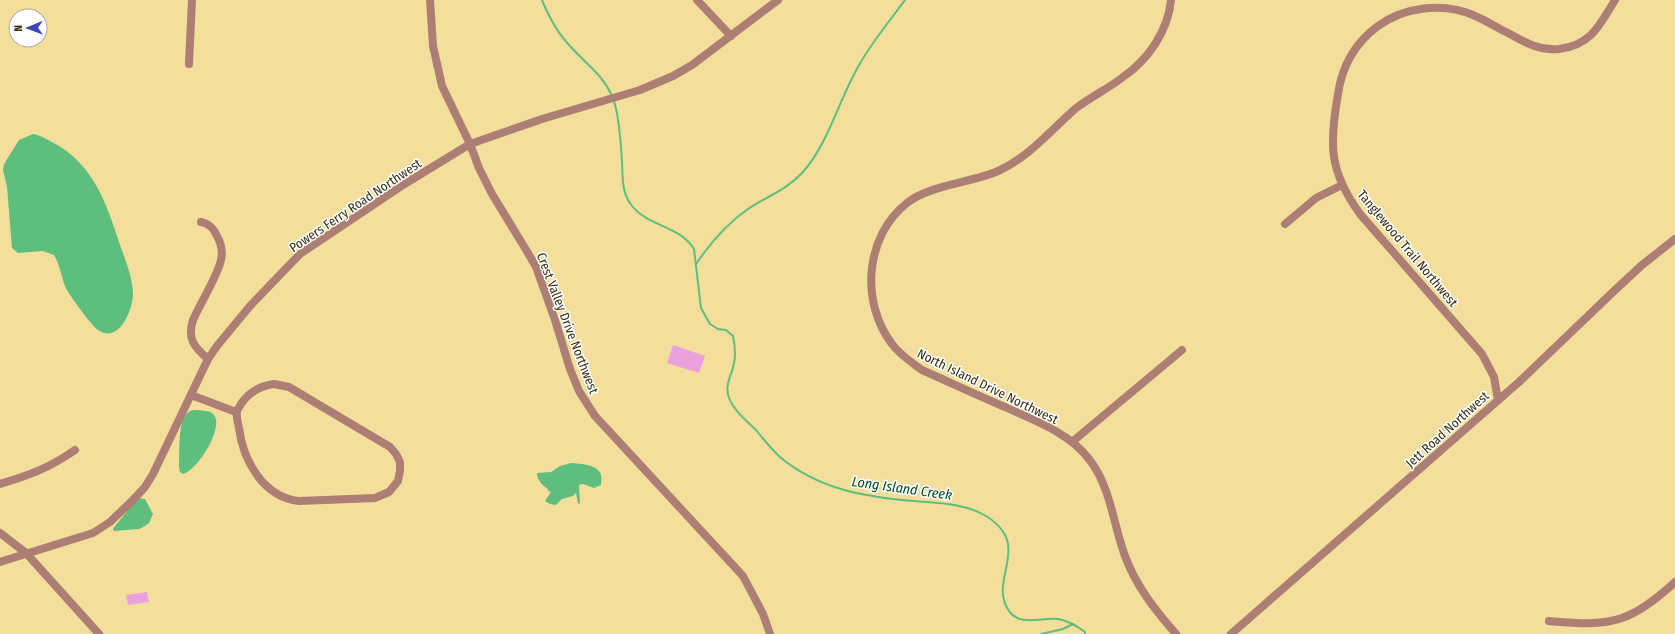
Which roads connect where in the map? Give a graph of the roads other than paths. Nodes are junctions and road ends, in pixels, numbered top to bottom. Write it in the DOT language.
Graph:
graph roads {
  1 [pos="192,0"];
  2 [pos="430,0"];
  3 [pos="697,0"];
  4 [pos="778,0"];
  5 [pos="1171,0"];
  6 [pos="1615,0"];
  7 [pos="731,36"];
  8 [pos="189,64"];
  9 [pos="470,144"];
  10 [pos="1342,185"];
  11 [pos="201,222"];
  12 [pos="1285,224"];
  13 [pos="1675,239"];
  14 [pos="1182,350"];
  15 [pos="208,359"];
  16 [pos="191,395"];
  17 [pos="1498,400"];
  18 [pos="236,412"];
  19 [pos="1072,442"];
  20 [pos="75,450"];
  21 [pos="0,484"];
  22 [pos="0,533"];
  23 [pos="26,553"];
  24 [pos="0,562"];
  25 [pos="1675,582"];
  26 [pos="1549,621"];
  27 [pos="99,634"];
  28 [pos="770,634"];
  29 [pos="1176,634"];
  30 [pos="1231,634"];
  1 -- 8 [label="street"];
  2 -- 9 [label="street, Crest Valley Drive Northwest"];
  3 -- 7 [label="street"];
  4 -- 7 [label="street, Powers Ferry Road Northwest"];
  5 -- 19 [label="street, North Island Drive Northwest"];
  6 -- 10 [label="street, Tanglewood Trail Northwest"];
  7 -- 9 [label="street, Powers Ferry Road Northwest"];
  9 -- 15 [label="street, Powers Ferry Road Northwest"];
  9 -- 28 [label="street, Crest Valley Drive Northwest"];
  10 -- 12 [label="street"];
  10 -- 17 [label="street, Tanglewood Trail Northwest"];
  11 -- 15 [label="street"];
  13 -- 17 [label="street, Jett Road Northwest"];
  14 -- 19 [label="street"];
  15 -- 16 [label="street, Powers Ferry Road Northwest"];
  16 -- 18 [label="street"];
  16 -- 23 [label="street, Powers Ferry Road Northwest"];
  17 -- 30 [label="street, Jett Road Northwest"];
  18 -- 18 [label="street"];
  19 -- 29 [label="street, North Island Drive Northwest"];
  20 -- 21 [label="street"];
  22 -- 23 [label="street"];
  23 -- 24 [label="street, Powers Ferry Road Northwest"];
  23 -- 27 [label="street"];
  25 -- 26 [label="street"];
}
